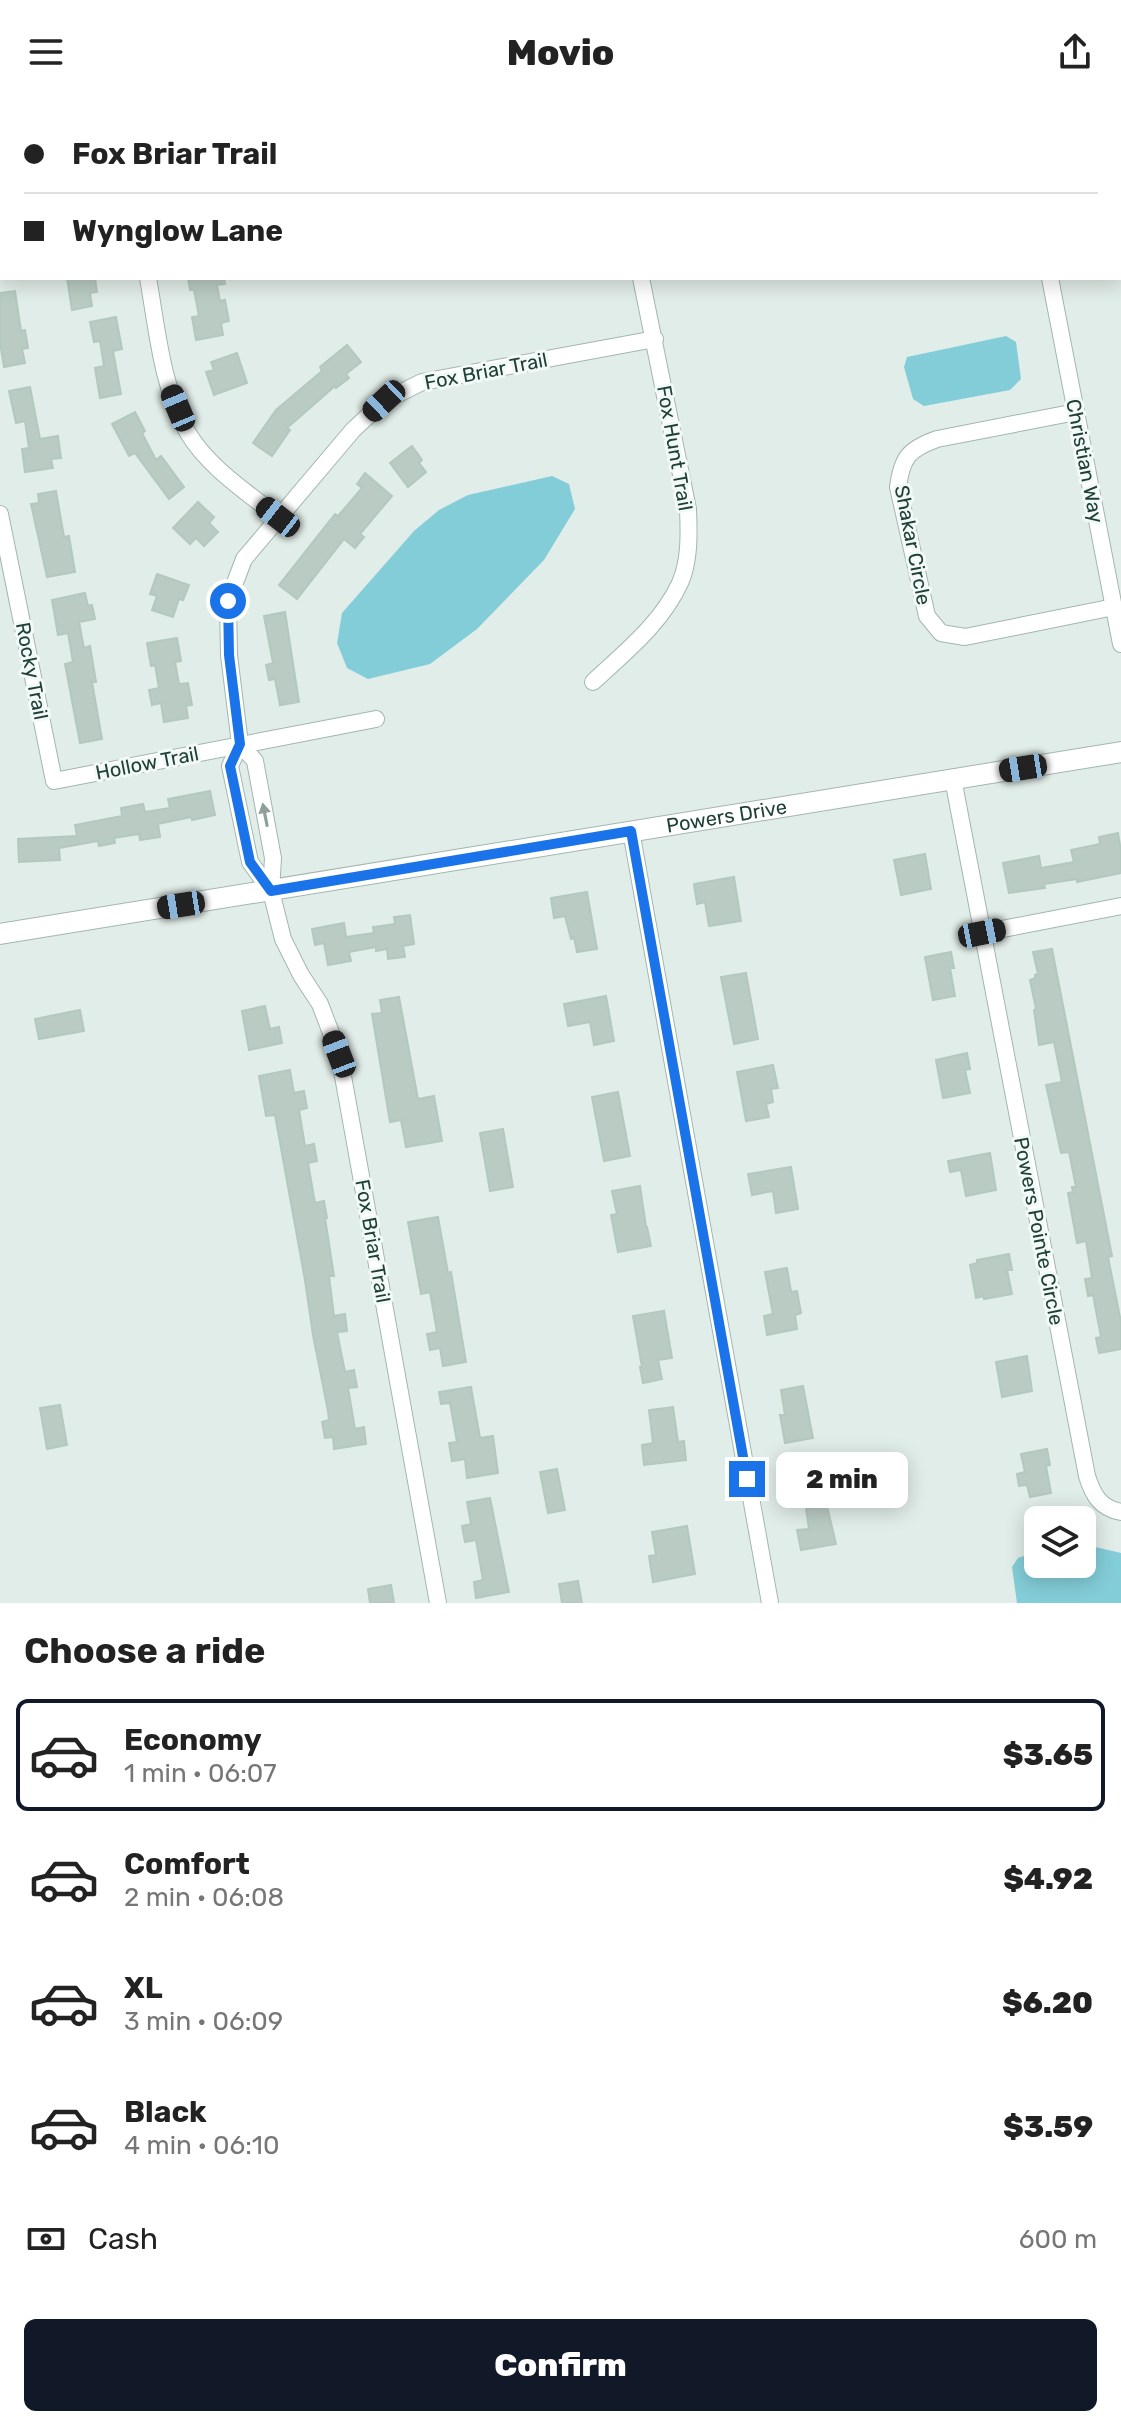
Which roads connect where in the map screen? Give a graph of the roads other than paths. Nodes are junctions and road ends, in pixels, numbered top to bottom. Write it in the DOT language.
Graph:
graph roads {
  1 [pos="148,280"];
  2 [pos="641,280"];
  3 [pos="1050,280"];
  4 [pos="655,339"];
  5 [pos="1076,412"];
  6 [pos="0,514"];
  7 [pos="278,517"];
  8 [pos="1114,607"];
  9 [pos="1121,644"];
  10 [pos="593,682"];
  11 [pos="376,719"];
  12 [pos="240,744"];
  13 [pos="1121,752"];
  14 [pos="953,779"];
  15 [pos="54,781"];
  16 [pos="631,831"];
  17 [pos="271,891"];
  18 [pos="1121,906"];
  19 [pos="982,933"];
  20 [pos="0,934"];
  21 [pos="1121,1512"];
  22 [pos="438,1603"];
  23 [pos="770,1603"];
  1 -- 7 [label="street"];
  2 -- 4 [label="street, Fox Hunt Trail"];
  3 -- 5 [label="street, Christian Way"];
  4 -- 7 [label="street, Fox Briar Trail"];
  4 -- 10 [label="street, Fox Hunt Trail"];
  5 -- 8 [label="street, Christian Way"];
  5 -- 8 [label="street, Shakar Circle"];
  6 -- 15 [label="street, Rocky Trail"];
  7 -- 12 [label="street, Fox Briar Trail"];
  8 -- 9 [label="street, Christian Way"];
  11 -- 12 [label="street, Hollow Trail"];
  12 -- 15 [label="street, Hollow Trail"];
  17 -- 12 [label="street, Fox Briar Trail, one-way"];
  12 -- 17 [label="street, Fox Briar Trail"];
  13 -- 14 [label="street, Powers Drive"];
  14 -- 16 [label="street, Powers Drive"];
  14 -- 19 [label="street, Powers Pointe Circle"];
  16 -- 17 [label="street, Powers Drive"];
  16 -- 23 [label="street"];
  17 -- 20 [label="street, Powers Drive"];
  17 -- 22 [label="street, Fox Briar Trail"];
  18 -- 19 [label="street"];
  19 -- 21 [label="street, Powers Pointe Circle"];
}
